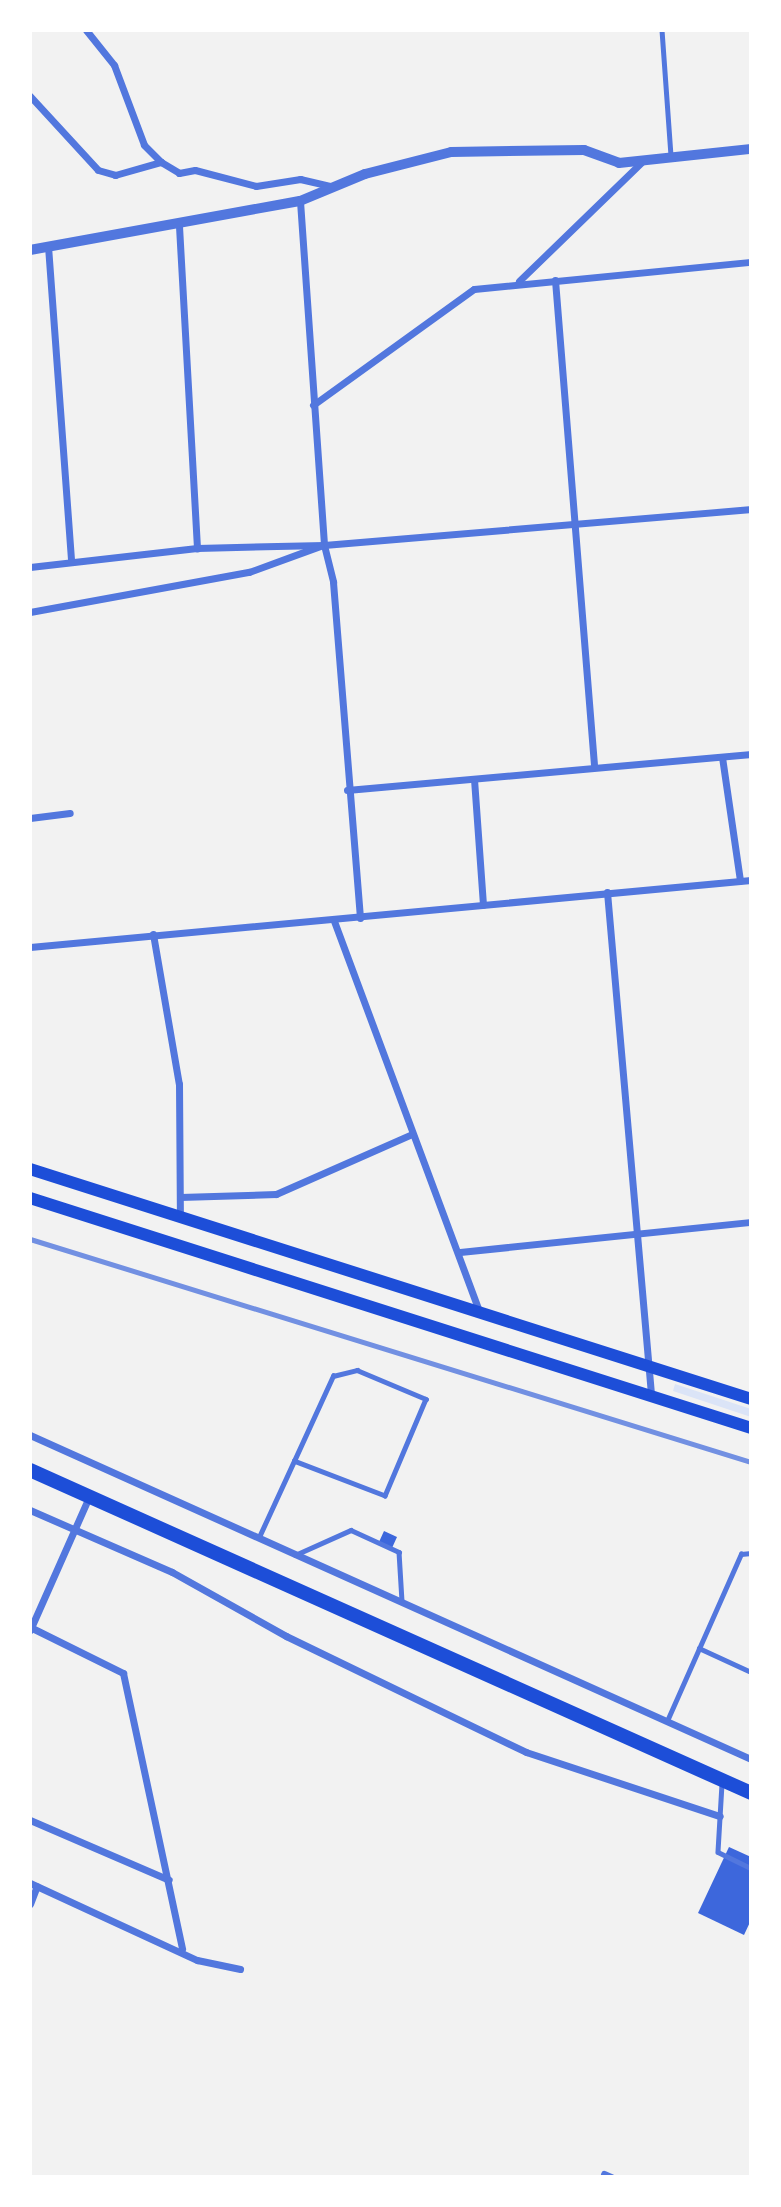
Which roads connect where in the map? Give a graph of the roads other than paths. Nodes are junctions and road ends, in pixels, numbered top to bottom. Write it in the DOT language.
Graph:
graph roads {
  1 [pos="86,30"];
  2 [pos="662,30"];
  3 [pos="30,96"];
  4 [pos="751,149"];
  5 [pos="644,161"];
  6 [pos="671,161"];
  7 [pos="161,162"];
  8 [pos="334,187"];
  9 [pos="300,201"];
  10 [pos="179,226"];
  11 [pos="47,244"];
  12 [pos="30,250"];
  13 [pos="751,261"];
  14 [pos="555,280"];
  15 [pos="519,281"];
  16 [pos="313,405"];
  17 [pos="751,509"];
  18 [pos="578,519"];
  19 [pos="324,544"];
  20 [pos="197,548"];
  21 [pos="71,559"];
  22 [pos="30,567"];
  23 [pos="30,612"];
  24 [pos="751,754"];
  25 [pos="722,757"];
  26 [pos="594,764"];
  27 [pos="474,779"];
  28 [pos="347,790"];
  29 [pos="70,813"];
  30 [pos="30,818"];
  31 [pos="751,880"];
  32 [pos="740,881"];
  33 [pos="607,892"];
  34 [pos="484,905"];
  35 [pos="360,919"];
  36 [pos="334,921"];
  37 [pos="153,934"];
  38 [pos="30,947"];
  39 [pos="412,1134"];
  40 [pos="30,1168"];
  41 [pos="180,1197"];
  42 [pos="30,1198"];
  43 [pos="180,1215"];
  44 [pos="751,1222"];
  45 [pos="640,1234"];
  46 [pos="460,1252"];
  47 [pos="479,1310"];
  48 [pos="648,1364"];
  49 [pos="651,1394"];
  50 [pos="751,1399"];
  51 [pos="751,1427"];
  52 [pos="30,1435"];
  53 [pos="294,1461"];
  54 [pos="30,1469"];
  55 [pos="89,1496"];
  56 [pos="30,1510"];
  57 [pos="76,1531"];
  58 [pos="259,1538"];
  59 [pos="751,1553"];
  60 [pos="295,1555"];
  61 [pos="402,1601"];
  62 [pos="30,1629"];
  63 [pos="699,1648"];
  64 [pos="751,1672"];
  65 [pos="667,1721"];
  66 [pos="751,1759"];
  67 [pos="722,1780"];
  68 [pos="751,1793"];
  69 [pos="720,1816"];
  70 [pos="30,1820"];
  71 [pos="751,1868"];
  72 [pos="169,1880"];
  73 [pos="33,1885"];
  74 [pos="30,1904"];
  75 [pos="182,1949"];
  76 [pos="240,1969"];
  1 -- 7 [label="street"];
  2 -- 6 [label="lane"];
  3 -- 7 [label="street"];
  4 -- 6 [label="street"];
  5 -- 6 [label="street"];
  5 -- 8 [label="street"];
  5 -- 15 [label="street"];
  7 -- 8 [label="street"];
  8 -- 9 [label="street"];
  9 -- 10 [label="street"];
  9 -- 16 [label="street"];
  10 -- 11 [label="street"];
  10 -- 20 [label="street"];
  11 -- 12 [label="street"];
  11 -- 21 [label="street"];
  13 -- 14 [label="street"];
  14 -- 15 [label="street"];
  14 -- 18 [label="street"];
  15 -- 16 [label="street"];
  16 -- 19 [label="street"];
  17 -- 18 [label="street"];
  18 -- 19 [label="street"];
  18 -- 26 [label="street"];
  19 -- 20 [label="street"];
  19 -- 23 [label="street"];
  19 -- 28 [label="street"];
  20 -- 21 [label="street"];
  21 -- 22 [label="street"];
  24 -- 25 [label="street"];
  25 -- 26 [label="street"];
  25 -- 32 [label="street"];
  26 -- 27 [label="street"];
  27 -- 28 [label="street"];
  27 -- 34 [label="street"];
  28 -- 35 [label="street"];
  29 -- 30 [label="street"];
  31 -- 32 [label="street"];
  32 -- 33 [label="street"];
  33 -- 34 [label="street"];
  33 -- 45 [label="street"];
  34 -- 35 [label="street"];
  35 -- 36 [label="street"];
  36 -- 37 [label="street"];
  36 -- 39 [label="street"];
  37 -- 38 [label="street"];
  37 -- 41 [label="street"];
  39 -- 41 [label="street"];
  39 -- 46 [label="street"];
  40 -- 43 [label="main road"];
  41 -- 43 [label="street"];
  42 -- 49 [label="main road"];
  43 -- 47 [label="main road"];
  44 -- 45 [label="street"];
  45 -- 46 [label="street"];
  45 -- 48 [label="street"];
  46 -- 47 [label="street"];
  47 -- 48 [label="main road"];
  48 -- 49 [label="street"];
  48 -- 50 [label="main road"];
  49 -- 51 [label="main road"];
  52 -- 58 [label="street"];
  53 -- 53 [label="lane"];
  53 -- 58 [label="lane"];
  54 -- 55 [label="highway"];
  55 -- 57 [label="street"];
  55 -- 67 [label="highway"];
  56 -- 57 [label="street"];
  57 -- 62 [label="street"];
  57 -- 69 [label="street"];
  58 -- 60 [label="street"];
  59 -- 63 [label="lane"];
  60 -- 61 [label="street"];
  60 -- 61 [label="lane"];
  61 -- 65 [label="street"];
  62 -- 72 [label="street"];
  63 -- 64 [label="lane"];
  63 -- 65 [label="lane"];
  65 -- 66 [label="street"];
  67 -- 68 [label="highway"];
  67 -- 69 [label="lane"];
  69 -- 71 [label="lane"];
  70 -- 72 [label="street"];
  72 -- 75 [label="street"];
  73 -- 74 [label="street"];
  73 -- 75 [label="street"];
  75 -- 76 [label="street"];
}
